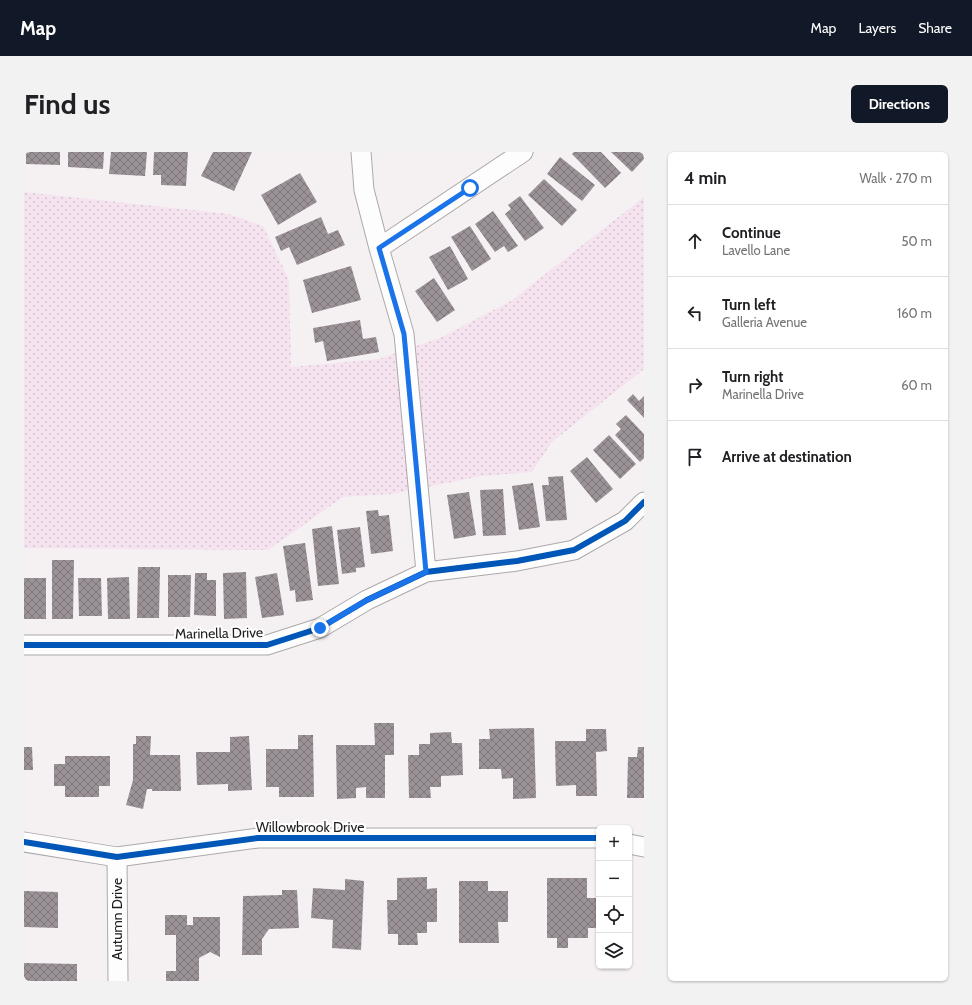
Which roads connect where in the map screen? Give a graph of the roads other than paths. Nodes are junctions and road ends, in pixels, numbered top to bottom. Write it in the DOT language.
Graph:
graph roads {
  1 [pos="361,152"];
  2 [pos="523,152"];
  3 [pos="379,248"];
  4 [pos="644,502"];
  5 [pos="426,572"];
  6 [pos="24,645"];
  7 [pos="596,838"];
  8 [pos="24,842"];
  9 [pos="632,845"];
  10 [pos="644,847"];
  11 [pos="117,857"];
  12 [pos="118,981"];
  1 -- 3 [label="street"];
  2 -- 3 [label="street"];
  3 -- 5 [label="street"];
  4 -- 5 [label="street, Marinella Drive"];
  5 -- 6 [label="street, Marinella Drive"];
  7 -- 11 [label="street, Willowbrook Drive"];
  8 -- 11 [label="street, Willowbrook Drive"];
  9 -- 10 [label="street"];
  11 -- 12 [label="street, Autumn Drive"];
}
